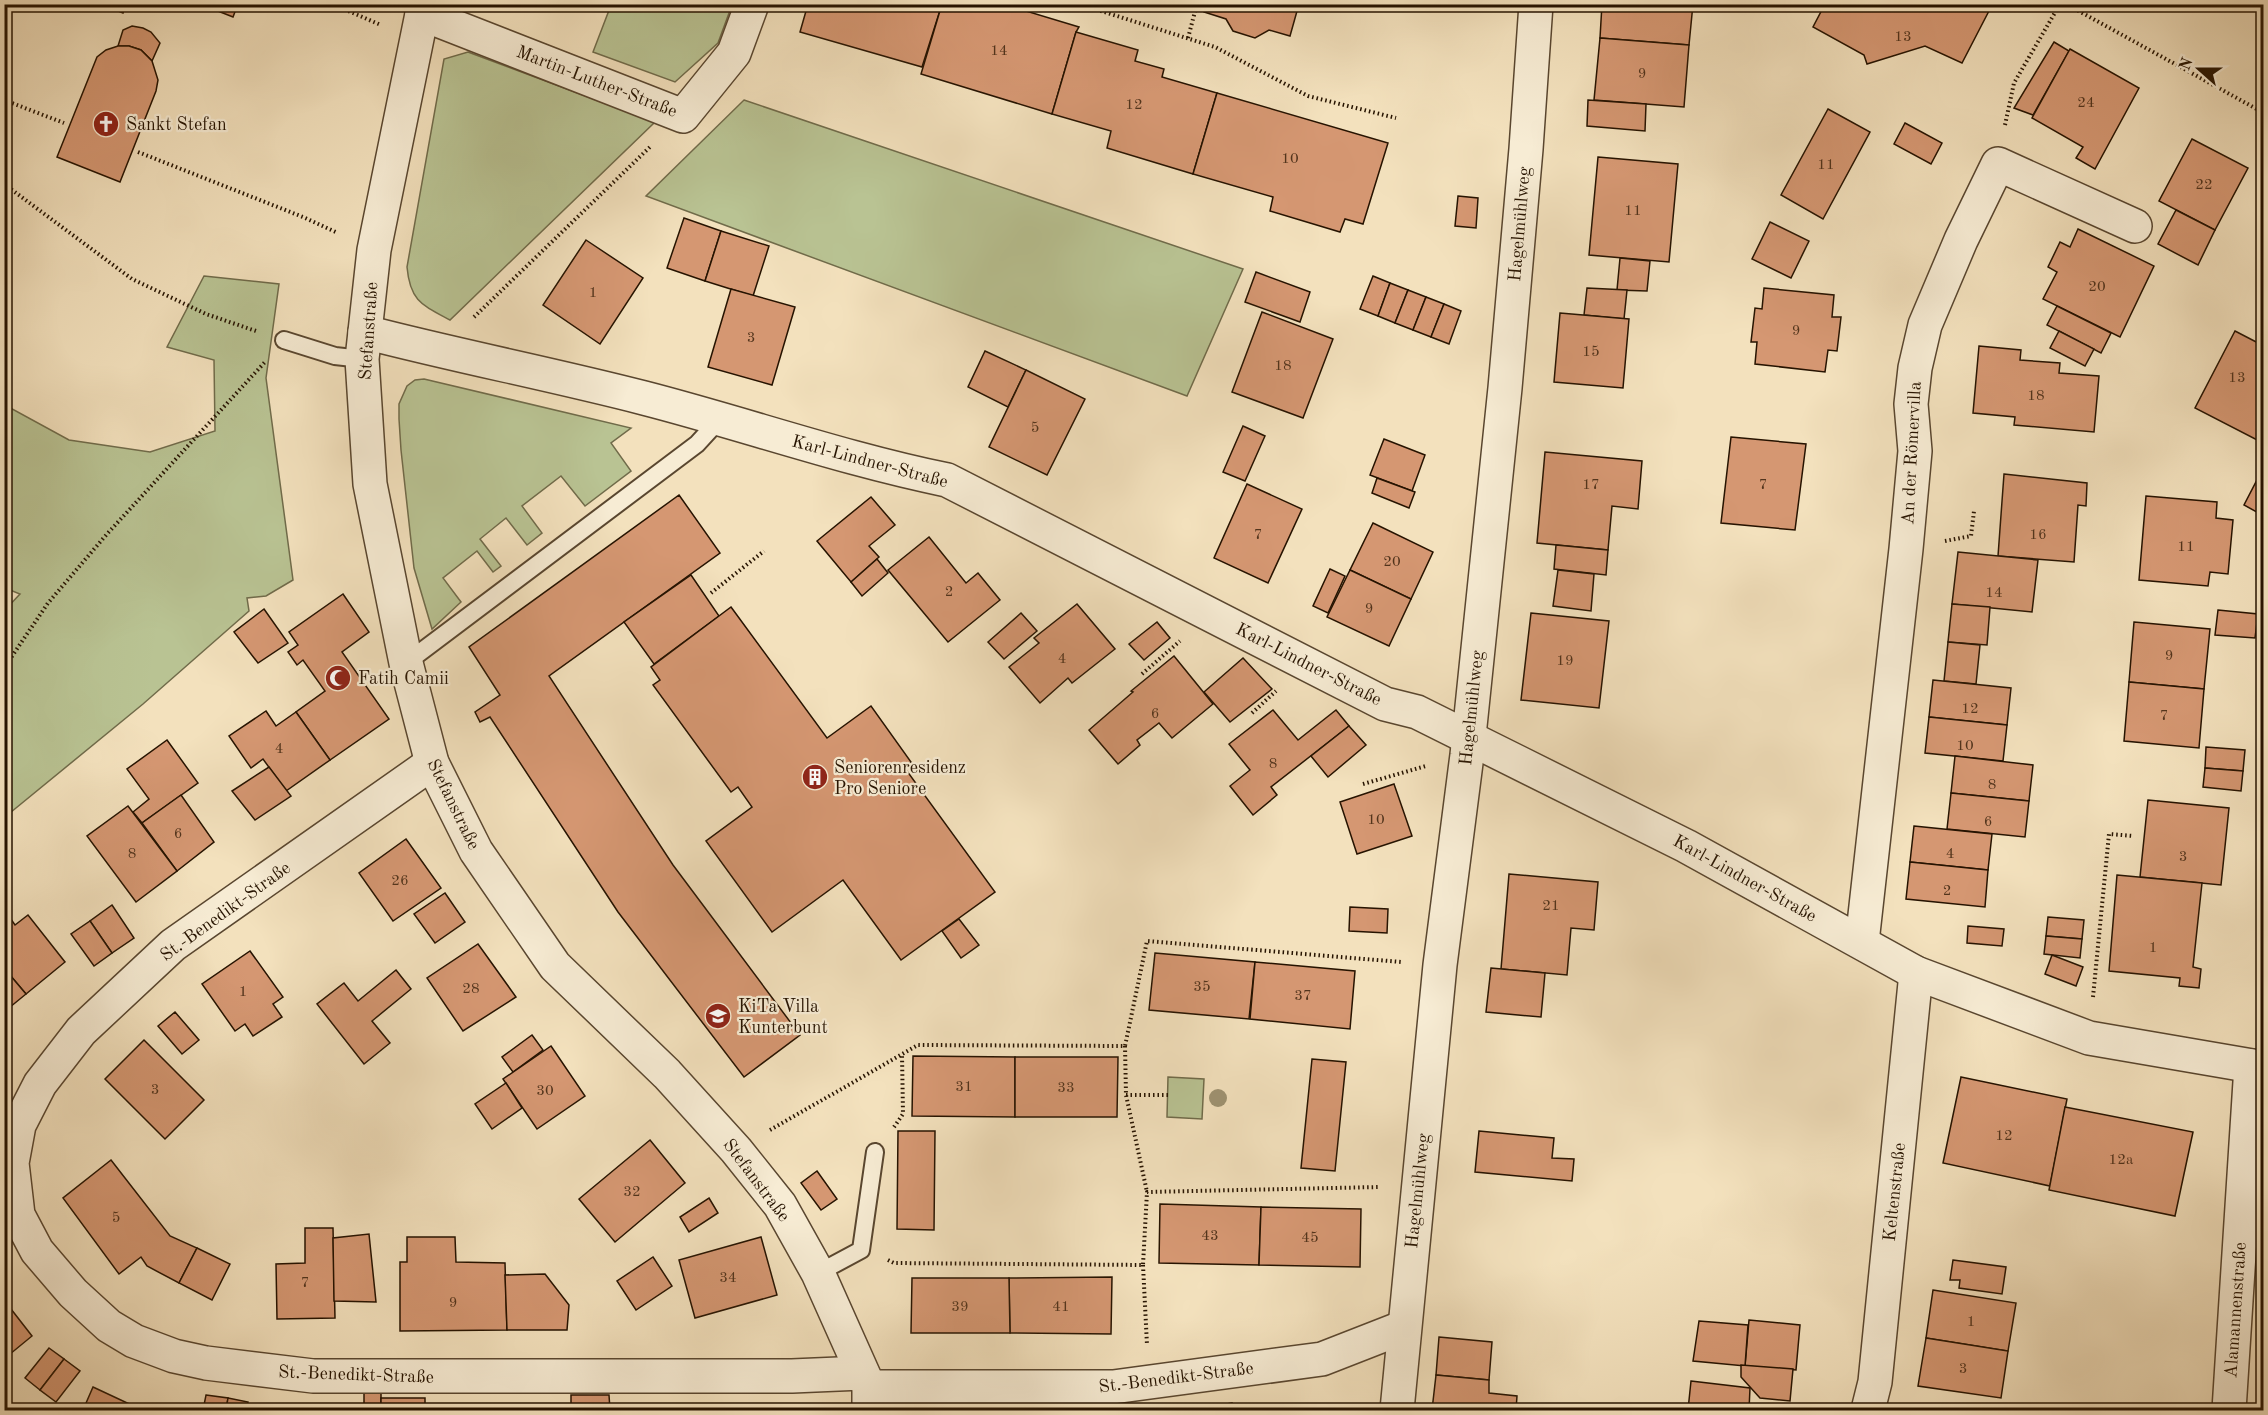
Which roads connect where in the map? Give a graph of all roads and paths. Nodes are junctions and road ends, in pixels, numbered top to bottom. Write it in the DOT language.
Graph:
graph roads {
  1 [pos="332,4"];
  2 [pos="752,4"];
  3 [pos="1079,4"];
  4 [pos="1197,4"];
  5 [pos="1536,4"];
  6 [pos="2060,4"];
  7 [pos="2066,4"];
  8 [pos="421,20"];
  9 [pos="1188,38"];
  10 [pos="4,100"];
  11 [pos="2264,113"];
  12 [pos="683,116"];
  13 [pos="1396,118"];
  14 [pos="64,123"];
  15 [pos="138,152"];
  16 [pos="1998,164"];
  17 [pos="4,184"];
  18 [pos="2135,226"];
  19 [pos="374,250"];
  20 [pos="284,340"];
  21 [pos="363,346"];
  22 [pos="440,351"];
  23 [pos="719,420"];
  24 [pos="764,551"];
  25 [pos="711,593"];
  26 [pos="406,663"];
  27 [pos="4,668"];
  28 [pos="1467,746"];
  29 [pos="432,763"];
  30 [pos="1363,784"];
  31 [pos="2134,836"];
  32 [pos="1862,942"];
  33 [pos="1440,965"];
  34 [pos="1916,972"];
  35 [pos="2089,1038"];
  36 [pos="1125,1046"];
  37 [pos="902,1054"];
  38 [pos="2257,1067"];
  39 [pos="1126,1095"];
  40 [pos="1168,1095"];
  41 [pos="736,1150"];
  42 [pos="875,1152"];
  43 [pos="1417,1186"];
  44 [pos="1146,1192"];
  45 [pos="861,1250"];
  46 [pos="1143,1265"];
  47 [pos="818,1273"];
  48 [pos="1404,1327"];
  49 [pos="1148,1383"];
  50 [pos="867,1390"];
  51 [pos="1397,1410"];
  52 [pos="1868,1410"];
  53 [pos="2229,1410"];
  1 -- 8 [label="path"];
  2 -- 12 [label="street, Martin-Luther-Straße"];
  3 -- 9 [label="path"];
  4 -- 9 [label="path"];
  5 -- 28 [label="street, Hagelmühlweg"];
  6 -- 16 [label="path"];
  7 -- 11 [label="path"];
  8 -- 12 [label="street, Martin-Luther-Straße"];
  8 -- 19 [label="street, Stefanstraße"];
  9 -- 13 [label="path"];
  10 -- 14 [label="path"];
  12 -- 22 [label="path"];
  15 -- 19 [label="path"];
  16 -- 18 [label="street"];
  16 -- 32 [label="street, An der Römervilla"];
  17 -- 20 [label="path"];
  19 -- 21 [label="street, Stefanstraße"];
  20 -- 21 [label="lane"];
  20 -- 27 [label="path"];
  21 -- 22 [label="street, Karl-Lindner-Straße"];
  21 -- 26 [label="street, Stefanstraße"];
  22 -- 23 [label="street, Karl-Lindner-Straße"];
  23 -- 26 [label="lane"];
  23 -- 28 [label="street, Karl-Lindner-Straße"];
  24 -- 25 [label="path"];
  26 -- 29 [label="street, Stefanstraße"];
  28 -- 30 [label="path"];
  28 -- 32 [label="street, Karl-Lindner-Straße"];
  28 -- 33 [label="street, Hagelmühlweg"];
  29 -- 41 [label="street, Stefanstraße"];
  29 -- 50 [label="street, St.-Benedikt-Straße"];
  31 -- 35 [label="path"];
  32 -- 34 [label="street, Karl-Lindner-Straße"];
  33 -- 36 [label="path"];
  33 -- 43 [label="street, Hagelmühlweg"];
  34 -- 35 [label="street, Karl-Lindner-Straße"];
  34 -- 52 [label="street, Keltenstraße"];
  35 -- 38 [label="street, Karl-Lindner-Straße"];
  36 -- 37 [label="path"];
  36 -- 39 [label="path"];
  37 -- 41 [label="path"];
  37 -- 42 [label="path"];
  38 -- 53 [label="street, Alamannenstraße"];
  39 -- 40 [label="path"];
  39 -- 44 [label="path"];
  41 -- 47 [label="street, Stefanstraße"];
  42 -- 45 [label="lane"];
  43 -- 44 [label="path"];
  43 -- 48 [label="street, Hagelmühlweg"];
  44 -- 46 [label="path"];
  45 -- 46 [label="path"];
  45 -- 47 [label="lane"];
  46 -- 49 [label="path"];
  47 -- 50 [label="street, Stefanstraße"];
  48 -- 49 [label="street, St.-Benedikt-Straße"];
  48 -- 51 [label="street, Hagelmühlweg"];
  49 -- 50 [label="street, St.-Benedikt-Straße"];
}
